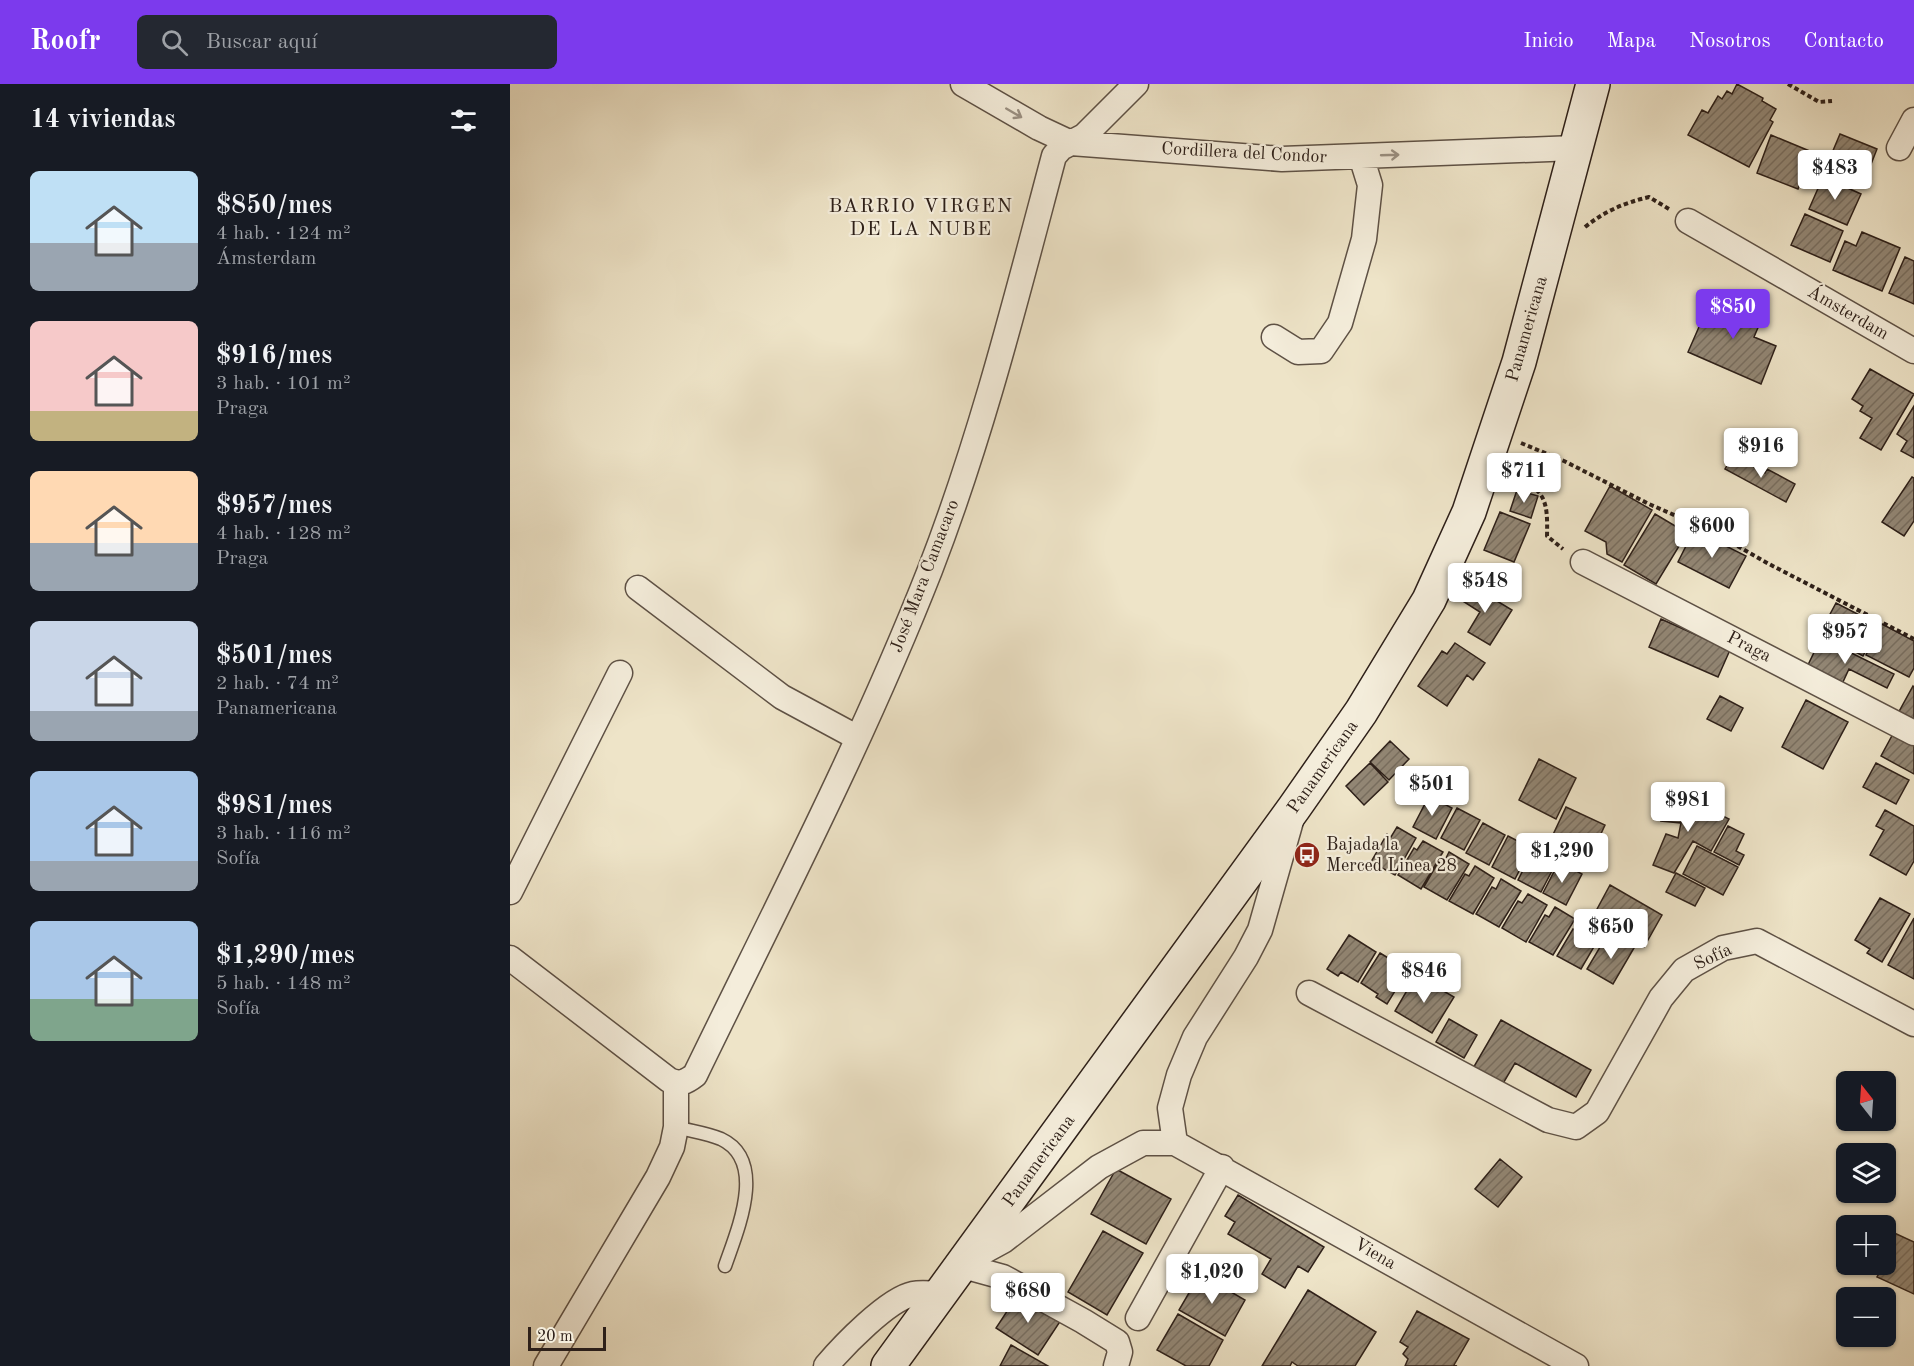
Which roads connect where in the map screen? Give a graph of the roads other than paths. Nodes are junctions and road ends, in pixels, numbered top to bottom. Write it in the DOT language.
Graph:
graph roads {
  1 [pos="963,84"];
  2 [pos="1136,84"];
  3 [pos="1593,84"];
  4 [pos="1914,120"];
  5 [pos="1071,143"];
  6 [pos="1575,148"];
  7 [pos="1899,148"];
  8 [pos="1361,156"];
  9 [pos="1688,221"];
  10 [pos="1274,337"];
  11 [pos="1914,351"];
  12 [pos="1583,562"];
  13 [pos="638,588"];
  14 [pos="620,673"];
  15 [pos="1914,733"];
  16 [pos="858,738"];
  17 [pos="1294,808"];
  18 [pos="510,892"];
  19 [pos="510,958"];
  20 [pos="1309,993"];
  21 [pos="1914,1024"];
  22 [pos="686,1079"];
  23 [pos="676,1127"];
  24 [pos="1175,1143"];
  25 [pos="1222,1167"];
  26 [pos="964,1264"];
  27 [pos="725,1266"];
  28 [pos="942,1294"];
  29 [pos="1138,1318"];
  30 [pos="1117,1365"];
  31 [pos="546,1366"];
  32 [pos="826,1366"];
  33 [pos="888,1366"];
  34 [pos="1576,1366"];
  1 -- 5 [label="street, Cordillera del Condor, one-way"];
  2 -- 5 [label="street, José Mara Camacaro"];
  3 -- 6 [label="main road, Panamericana"];
  4 -- 7 [label="street"];
  5 -- 8 [label="street, Cordillera del Condor"];
  5 -- 16 [label="street, José Mara Camacaro"];
  8 -- 6 [label="street, Cordillera del Condor, one-way"];
  6 -- 17 [label="main road, Panamericana"];
  8 -- 10 [label="street"];
  9 -- 11 [label="street, Ámsterdam"];
  12 -- 15 [label="street, Praga"];
  13 -- 16 [label="street"];
  14 -- 18 [label="street"];
  16 -- 22 [label="street, José Mara Camacaro"];
  17 -- 24 [label="street"];
  17 -- 26 [label="main road, Panamericana"];
  19 -- 22 [label="street"];
  20 -- 21 [label="street, Sofía"];
  22 -- 23 [label="street"];
  23 -- 27 [label="lane"];
  23 -- 31 [label="street"];
  24 -- 25 [label="street, Viena"];
  24 -- 26 [label="street, Viena"];
  25 -- 29 [label="street"];
  25 -- 34 [label="street, Viena"];
  26 -- 28 [label="main road, Panamericana"];
  26 -- 30 [label="street"];
  28 -- 32 [label="street"];
  28 -- 33 [label="main road, Panamericana"];
}
